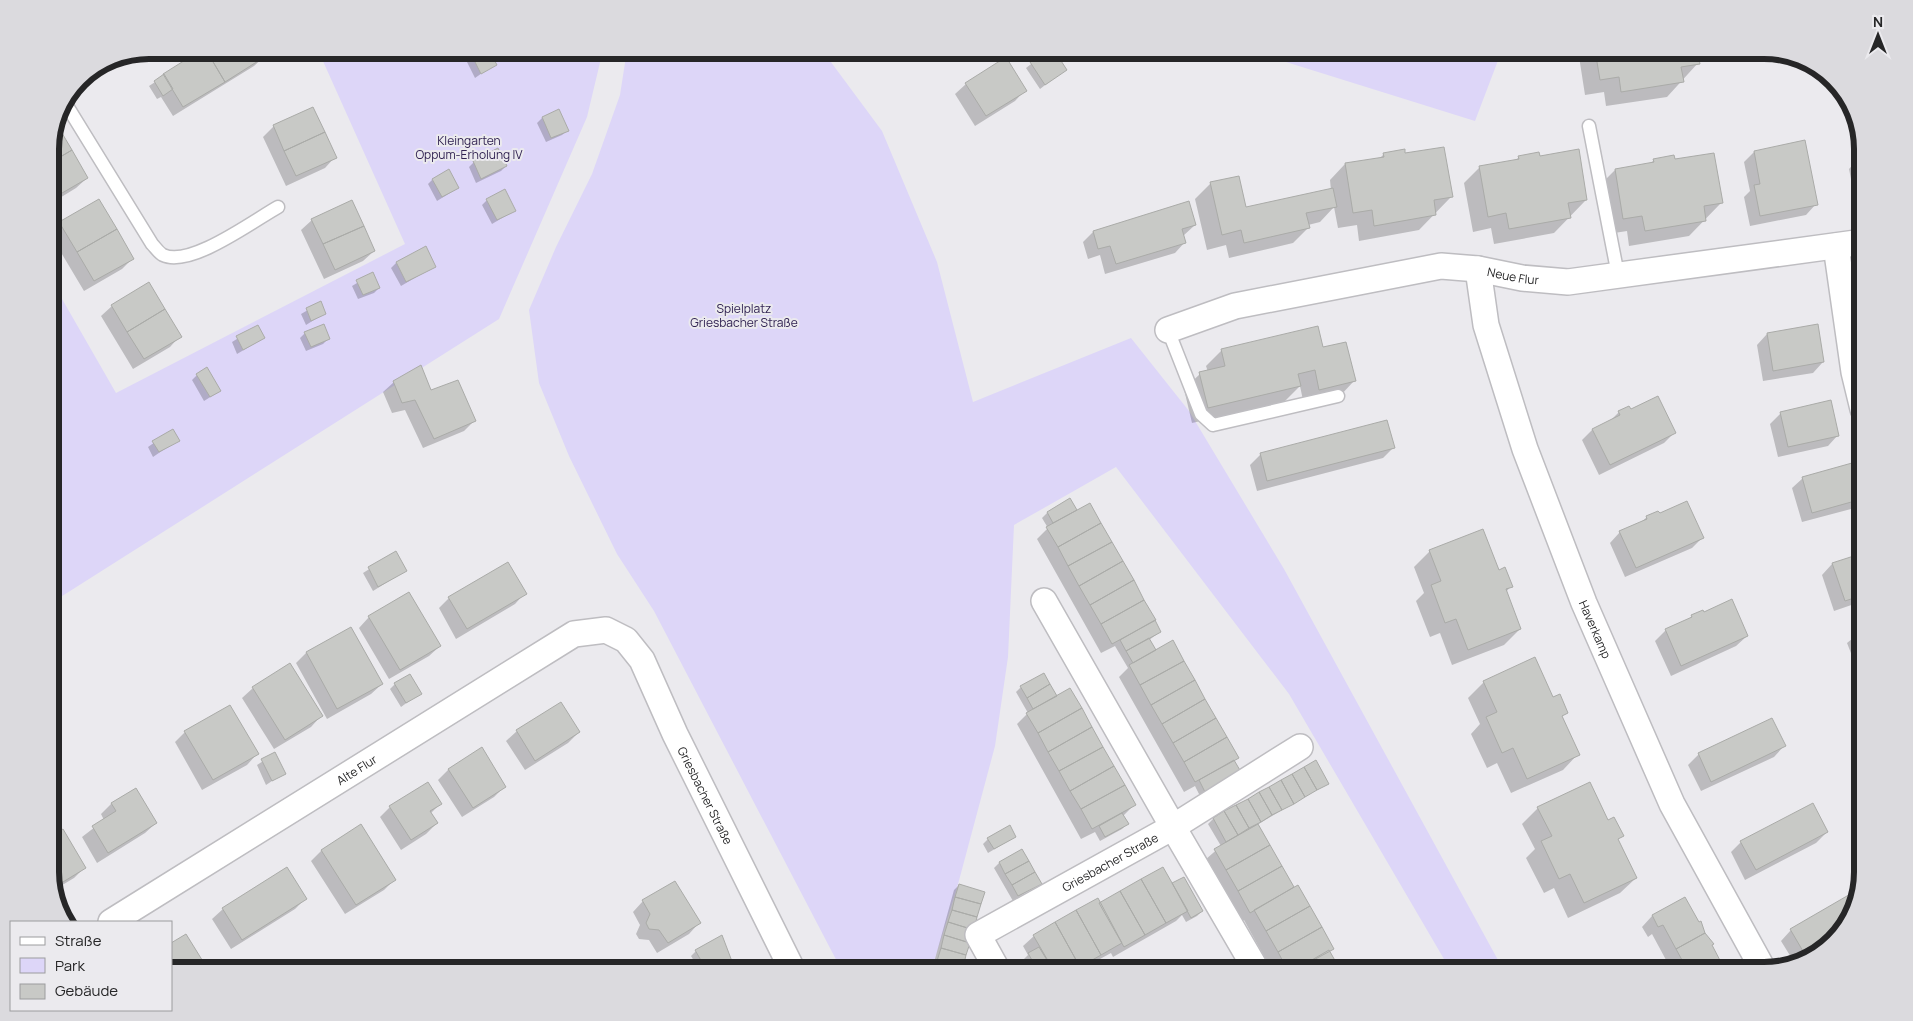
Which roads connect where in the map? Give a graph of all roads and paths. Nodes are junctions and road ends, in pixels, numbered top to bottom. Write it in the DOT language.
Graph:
graph roads {
  1 [pos="69,109"];
  2 [pos="1589,126"];
  3 [pos="278,207"];
  4 [pos="1854,243"];
  5 [pos="1836,246"];
  6 [pos="1478,268"];
  7 [pos="1618,276"];
  8 [pos="1168,330"];
  9 [pos="1854,372"];
  10 [pos="1338,396"];
  11 [pos="1044,601"];
  12 [pos="606,630"];
  13 [pos="1300,747"];
  14 [pos="1173,827"];
  15 [pos="113,921"];
  16 [pos="789,962"];
  17 [pos="993,962"];
  18 [pos="1252,962"];
  19 [pos="1759,962"];
  1 -- 3 [label="lane"];
  2 -- 7 [label="lane"];
  4 -- 5 [label="street, Neue Flur"];
  5 -- 7 [label="street, Neue Flur"];
  5 -- 9 [label="street"];
  6 -- 7 [label="street, Neue Flur"];
  6 -- 8 [label="street, Neue Flur"];
  6 -- 19 [label="street, Haverkamp"];
  8 -- 10 [label="lane"];
  11 -- 14 [label="street, Griesbacher Straße"];
  12 -- 15 [label="street, Alte Flur"];
  12 -- 16 [label="street, Griesbacher Straße"];
  13 -- 14 [label="street, Griesbacher Straße"];
  14 -- 17 [label="street, Griesbacher Straße"];
  14 -- 18 [label="street, Griesbacher Straße"];
}
